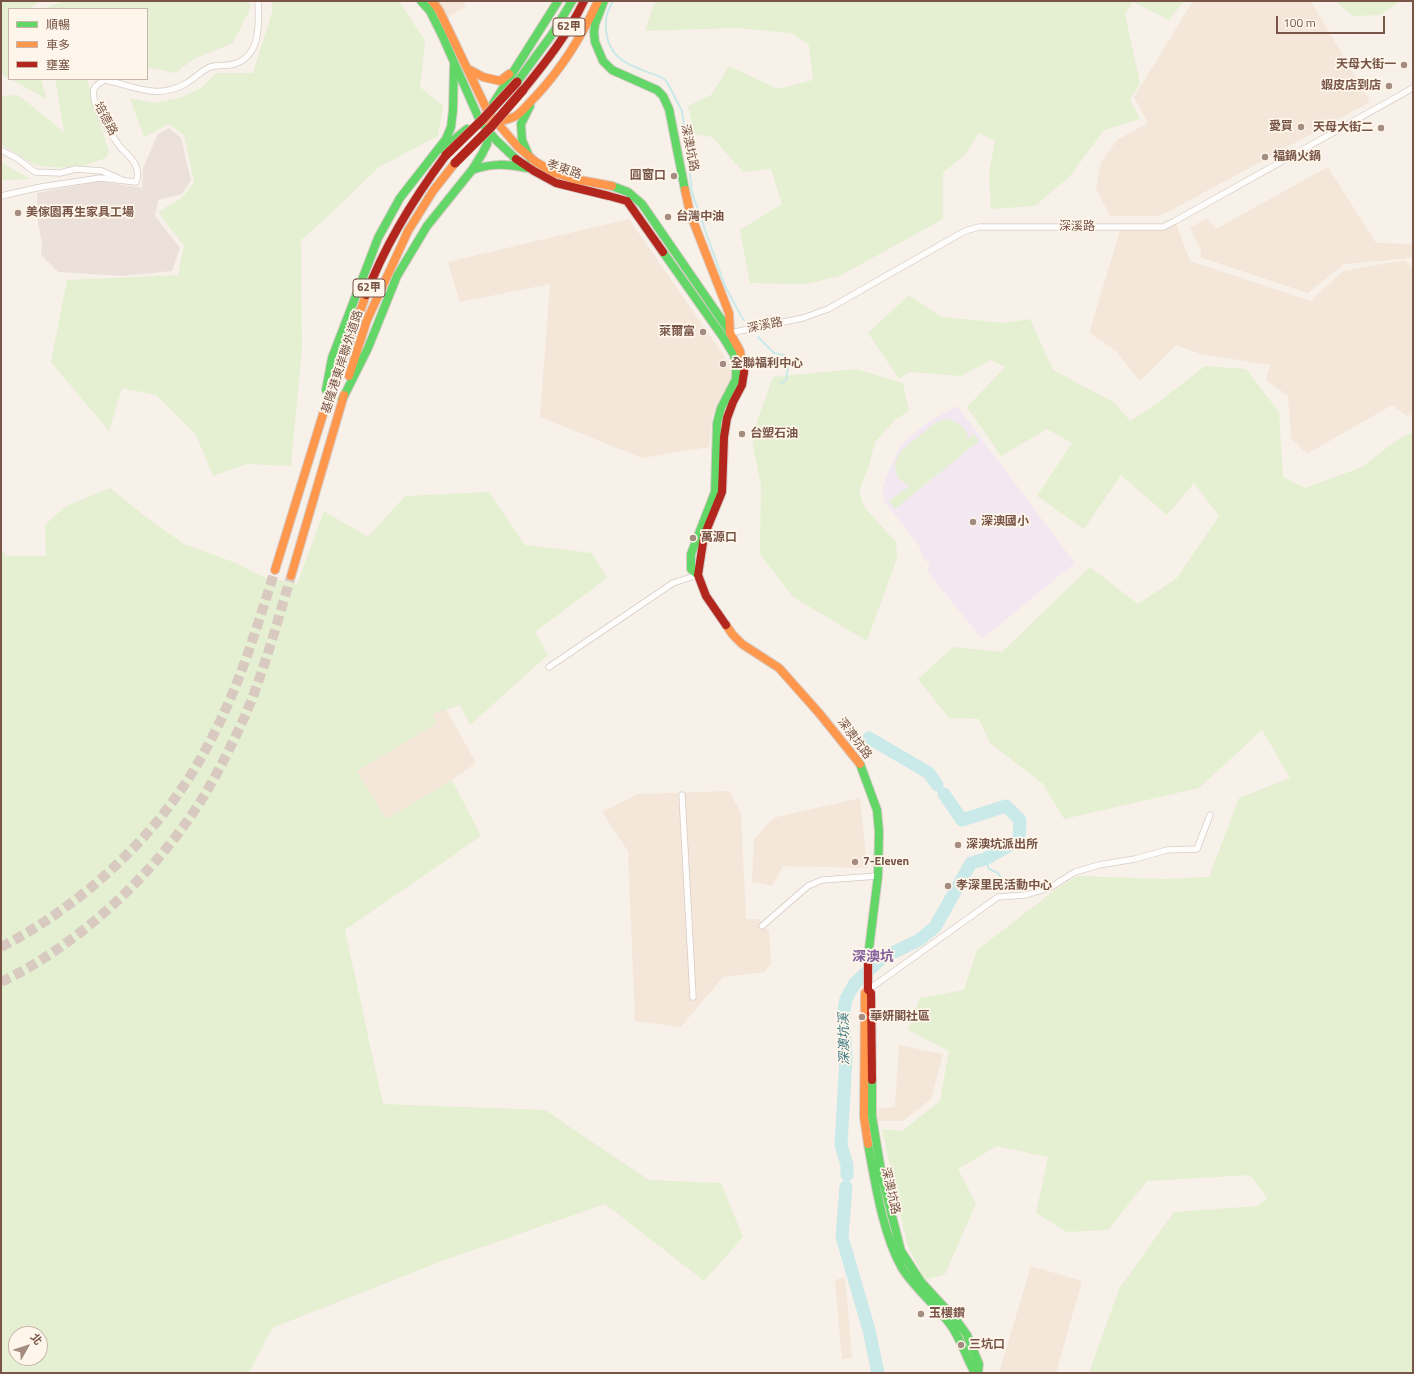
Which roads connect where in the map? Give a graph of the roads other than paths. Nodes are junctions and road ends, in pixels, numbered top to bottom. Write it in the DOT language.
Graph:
graph roads {
  1 [pos="258,1"];
  2 [pos="421,1"];
  3 [pos="432,1"];
  4 [pos="558,1"];
  5 [pos="572,1"];
  6 [pos="584,1"];
  7 [pos="598,1"];
  8 [pos="604,1"];
  9 [pos="522,56"];
  10 [pos="454,65"];
  11 [pos="468,69"];
  12 [pos="548,84"];
  13 [pos="1413,88"];
  14 [pos="488,112"];
  15 [pos="488,125"];
  16 [pos="1,150"];
  17 [pos="530,158"];
  18 [pos="428,160"];
  19 [pos="527,168"];
  20 [pos="472,170"];
  21 [pos="124,181"];
  22 [pos="1,196"];
  23 [pos="727,335"];
  24 [pos="342,400"];
  25 [pos="317,433"];
  26 [pos="275,570"];
  27 [pos="698,575"];
  28 [pos="291,576"];
  29 [pos="549,667"];
  30 [pos="682,795"];
  31 [pos="1210,815"];
  32 [pos="878,876"];
  33 [pos="762,926"];
  34 [pos="868,987"];
  35 [pos="692,997"];
  36 [pos="975,1373"];
  37 [pos="978,1373"];
  1 -- 21 [label="street, 培德路"];
  2 -- 10 [label="main road, 孝東路"];
  3 -- 11 [label="main road"];
  4 -- 9 [label="main road"];
  5 -- 25 [label="main road, 基隆港東岸聯外道路 / 62甲, bridge"];
  6 -- 24 [label="main road, 基隆港東岸聯外道路 / 62甲, bridge"];
  7 -- 12 [label="main road"];
  8 -- 23 [label="main road, 深澳坑路"];
  9 -- 11 [label="main road"];
  9 -- 14 [label="main road"];
  10 -- 15 [label="main road, 孝東路"];
  10 -- 18 [label="main road"];
  11 -- 14 [label="main road"];
  12 -- 15 [label="main road"];
  12 -- 17 [label="main road"];
  13 -- 23 [label="street, 深溪路"];
  14 -- 15 [label="main road"];
  15 -- 17 [label="main road, 孝東路"];
  15 -- 18 [label="main road"];
  15 -- 19 [label="main road, 孝東路"];
  15 -- 20 [label="main road"];
  16 -- 21 [label="street"];
  17 -- 23 [label="main road, 孝東路"];
  18 -- 25 [label="main road"];
  19 -- 20 [label="main road"];
  19 -- 23 [label="main road, 孝東路"];
  20 -- 24 [label="main road"];
  21 -- 22 [label="street"];
  23 -- 27 [label="main road, 深澳坑路"];
  24 -- 28 [label="main road, 基隆港東岸聯外道路 / 62甲"];
  25 -- 26 [label="main road, 基隆港東岸聯外道路 / 62甲"];
  27 -- 29 [label="street"];
  27 -- 32 [label="main road, 深澳坑路"];
  30 -- 35 [label="street"];
  31 -- 34 [label="street"];
  32 -- 33 [label="street"];
  32 -- 34 [label="main road, 深澳坑路"];
  34 -- 36 [label="main road, 深澳坑路"];
  34 -- 37 [label="main road, 深澳坑路"];
}
